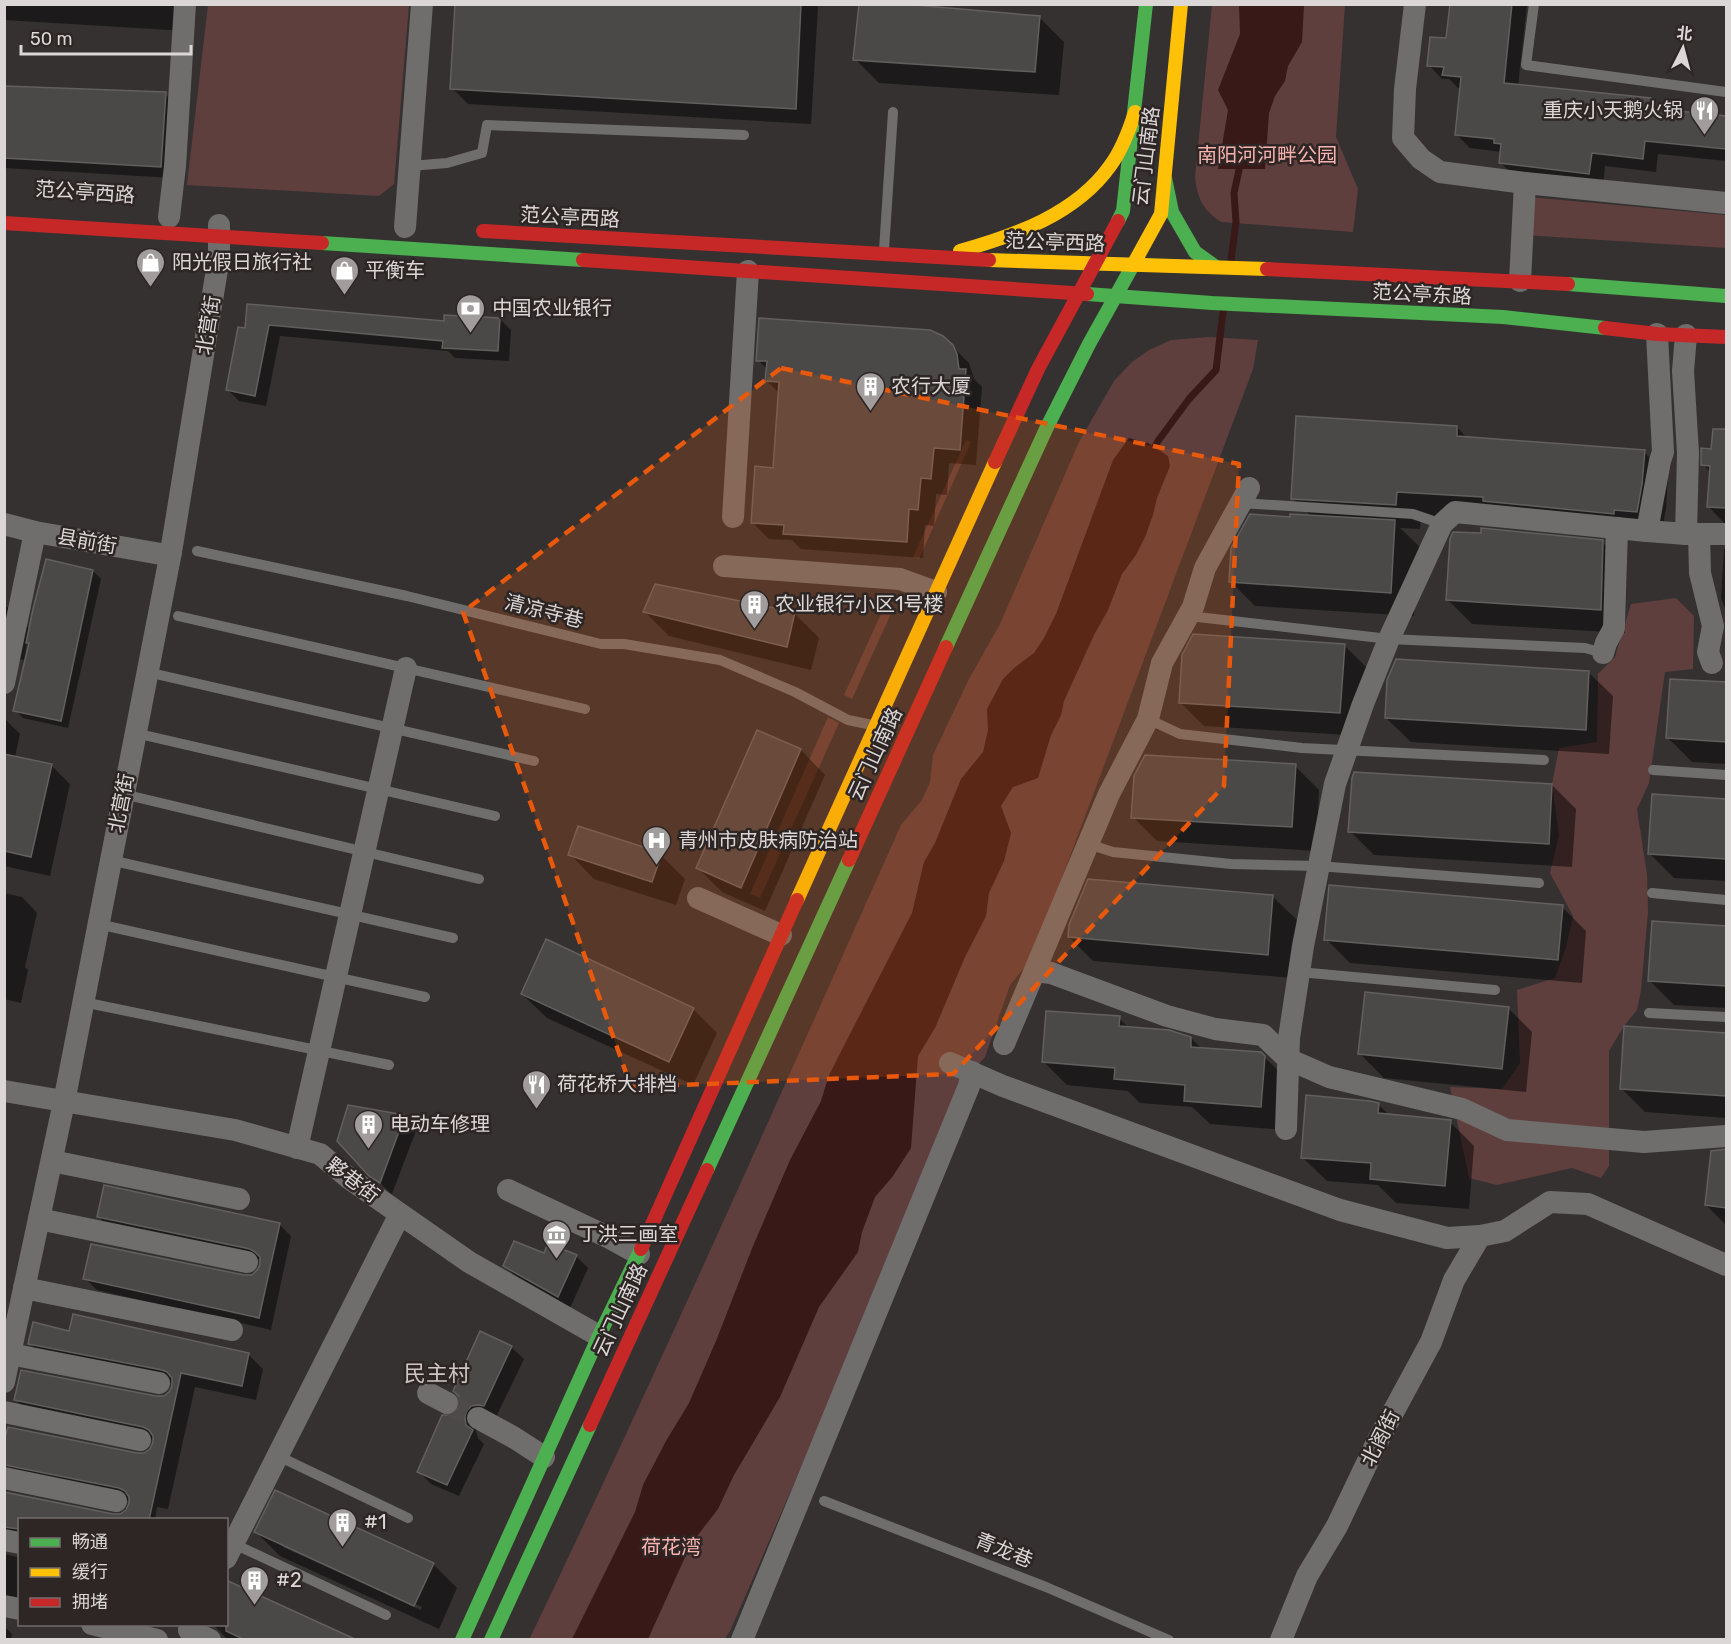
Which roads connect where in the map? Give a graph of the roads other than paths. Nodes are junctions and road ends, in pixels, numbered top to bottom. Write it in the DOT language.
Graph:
graph roads {
  1 [pos="185,4"];
  2 [pos="422,4"];
  3 [pos="1146,4"];
  4 [pos="1181,4"];
  5 [pos="1415,4"];
  6 [pos="1534,4"];
  7 [pos="1726,92"];
  8 [pos="893,112"];
  9 [pos="1135,112"];
  10 [pos="744,135"];
  11 [pos="410,166"];
  12 [pos="1165,178"];
  13 [pos="1525,183"];
  14 [pos="1726,203"];
  15 [pos="168,217"];
  16 [pos="4,223"];
  17 [pos="220,225"];
  18 [pos="405,227"];
  19 [pos="465,230"];
  20 [pos="884,254"];
  21 [pos="941,256"];
  22 [pos="1095,263"];
  23 [pos="1133,265"];
  24 [pos="1216,267"];
  25 [pos="748,271"];
  26 [pos="1513,281"];
  27 [pos="1079,293"];
  28 [pos="1116,296"];
  29 [pos="1726,296"];
  30 [pos="1658,334"];
  31 [pos="1686,335"];
  32 [pos="1726,337"];
  33 [pos="1244,496"];
  34 [pos="733,517"];
  35 [pos="4,524"];
  36 [pos="1443,524"];
  37 [pos="1617,528"];
  38 [pos="1647,531"];
  39 [pos="35,532"];
  40 [pos="1692,534"];
  41 [pos="1726,534"];
  42 [pos="196,551"];
  43 [pos="171,552"];
  44 [pos="724,566"];
  45 [pos="936,592"];
  46 [pos="178,616"];
  47 [pos="1188,616"];
  48 [pos="1389,639"];
  49 [pos="1603,653"];
  50 [pos="1712,656"];
  51 [pos="406,668"];
  52 [pos="147,672"];
  53 [pos="6,673"];
  54 [pos="585,709"];
  55 [pos="1148,719"];
  56 [pos="875,726"];
  57 [pos="393,728"];
  58 [pos="135,733"];
  59 [pos="1347,749"];
  60 [pos="1544,760"];
  61 [pos="534,761"];
  62 [pos="1653,770"];
  63 [pos="1726,775"];
  64 [pos="379,790"];
  65 [pos="123,794"];
  66 [pos="495,816"];
  67 [pos="1088,844"];
  68 [pos="365,850"];
  69 [pos="110,860"];
  70 [pos="1318,866"];
  71 [pos="479,879"];
  72 [pos="1539,884"];
  73 [pos="1652,893"];
  74 [pos="698,898"];
  75 [pos="1726,900"];
  76 [pos="350,914"];
  77 [pos="98,924"];
  78 [pos="453,938"];
  79 [pos="795,942"];
  80 [pos="1035,971"];
  81 [pos="1299,972"];
  82 [pos="336,977"];
  83 [pos="1495,990"];
  84 [pos="425,997"];
  85 [pos="82,1002"];
  86 [pos="1649,1013"];
  87 [pos="1726,1017"];
  88 [pos="1004,1044"];
  89 [pos="319,1051"];
  90 [pos="1288,1059"];
  91 [pos="950,1063"];
  92 [pos="389,1065"];
  93 [pos="972,1072"];
  94 [pos="4,1091"];
  95 [pos="64,1102"];
  96 [pos="1286,1129"];
  97 [pos="1726,1136"];
  98 [pos="297,1148"];
  99 [pos="52,1161"];
  100 [pos="508,1190"];
  101 [pos="239,1199"];
  102 [pos="400,1214"];
  103 [pos="39,1219"];
  104 [pos="1480,1236"];
  105 [pos="639,1254"];
  106 [pos="247,1262"];
  107 [pos="1726,1266"];
  108 [pos="24,1288"];
  109 [pos="232,1330"];
  110 [pos="599,1336"];
  111 [pos="10,1354"];
  112 [pos="4,1382"];
  113 [pos="159,1383"];
  114 [pos="4,1412"];
  115 [pos="478,1418"];
  116 [pos="140,1440"];
  117 [pos="278,1456"];
  118 [pos="544,1457"];
  119 [pos="4,1478"];
  120 [pos="116,1501"];
  121 [pos="824,1501"];
  122 [pos="408,1518"];
  123 [pos="230,1551"];
  124 [pos="386,1615"];
  125 [pos="100,1626"];
  126 [pos="189,1631"];
  127 [pos="158,1640"];
  128 [pos="210,1640"];
  129 [pos="462,1640"];
  130 [pos="491,1640"];
  131 [pos="742,1640"];
  132 [pos="1169,1640"];
  133 [pos="1281,1640"];
  1 -- 15 [label="street"];
  2 -- 11 [label="street"];
  3 -- 9 [label="main road, 云门山南路"];
  4 -- 12 [label="main road, 云门山南路"];
  5 -- 13 [label="street"];
  6 -- 7 [label="lane"];
  8 -- 20 [label="lane"];
  9 -- 21 [label="main road"];
  9 -- 22 [label="main road, 云门山南路"];
  10 -- 11 [label="lane"];
  11 -- 18 [label="street"];
  12 -- 23 [label="main road, 云门山南路"];
  12 -- 24 [label="main road"];
  13 -- 14 [label="street"];
  13 -- 26 [label="street"];
  16 -- 17 [label="main road, 范公亭西路"];
  17 -- 25 [label="main road, 范公亭西路"];
  17 -- 43 [label="street, 北营街"];
  19 -- 20 [label="main road, 范公亭西路"];
  20 -- 21 [label="main road, 范公亭西路"];
  21 -- 22 [label="main road, 范公亭西路"];
  22 -- 23 [label="main road, 范公亭西路"];
  22 -- 27 [label="main road, 云门山南路"];
  23 -- 24 [label="main road, 范公亭东路"];
  23 -- 28 [label="main road, 云门山南路"];
  24 -- 26 [label="main road, 范公亭东路"];
  25 -- 27 [label="main road, 范公亭西路"];
  25 -- 34 [label="street"];
  26 -- 29 [label="main road, 范公亭东路"];
  27 -- 28 [label="main road, 范公亭西路"];
  27 -- 45 [label="main road, 云门山南路"];
  28 -- 30 [label="main road, 范公亭东路"];
  28 -- 79 [label="main road, 云门山南路"];
  30 -- 31 [label="main road, 范公亭东路"];
  30 -- 38 [label="street"];
  31 -- 32 [label="main road, 范公亭东路"];
  31 -- 40 [label="street"];
  33 -- 36 [label="lane"];
  33 -- 47 [label="street"];
  35 -- 39 [label="street, 县前街"];
  36 -- 37 [label="street"];
  36 -- 48 [label="street"];
  37 -- 38 [label="street"];
  37 -- 49 [label="street"];
  38 -- 40 [label="street"];
  39 -- 43 [label="street, 县前街"];
  39 -- 53 [label="street"];
  40 -- 41 [label="street"];
  40 -- 50 [label="street"];
  42 -- 56 [label="lane, 清凉寺巷"];
  43 -- 52 [label="street, 北营街"];
  44 -- 45 [label="street"];
  45 -- 56 [label="main road, 云门山南路"];
  46 -- 51 [label="lane"];
  47 -- 48 [label="lane"];
  47 -- 55 [label="street"];
  48 -- 49 [label="lane"];
  48 -- 59 [label="street"];
  51 -- 54 [label="lane"];
  51 -- 57 [label="street"];
  52 -- 57 [label="lane"];
  52 -- 58 [label="street, 北营街"];
  55 -- 59 [label="lane"];
  55 -- 67 [label="street"];
  56 -- 79 [label="main road, 云门山南路"];
  57 -- 61 [label="lane"];
  57 -- 64 [label="street"];
  58 -- 64 [label="lane"];
  58 -- 65 [label="street, 北营街"];
  59 -- 60 [label="lane"];
  59 -- 70 [label="street"];
  62 -- 63 [label="lane"];
  64 -- 66 [label="lane"];
  64 -- 68 [label="street"];
  65 -- 68 [label="lane"];
  65 -- 69 [label="street, 北营街"];
  67 -- 70 [label="lane"];
  67 -- 88 [label="street"];
  68 -- 71 [label="lane"];
  68 -- 76 [label="street"];
  69 -- 76 [label="lane"];
  69 -- 77 [label="street, 北营街"];
  70 -- 72 [label="lane"];
  70 -- 81 [label="street"];
  73 -- 75 [label="lane"];
  74 -- 79 [label="street"];
  76 -- 78 [label="lane"];
  76 -- 82 [label="street"];
  77 -- 82 [label="lane"];
  77 -- 85 [label="street, 北营街"];
  79 -- 105 [label="main road, 云门山南路"];
  79 -- 130 [label="main road, 云门山南路"];
  80 -- 90 [label="street"];
  81 -- 83 [label="lane"];
  81 -- 90 [label="street"];
  82 -- 84 [label="lane"];
  82 -- 89 [label="street"];
  85 -- 89 [label="lane"];
  85 -- 95 [label="street, 北营街"];
  86 -- 87 [label="lane"];
  89 -- 92 [label="lane"];
  89 -- 98 [label="street"];
  90 -- 96 [label="street"];
  90 -- 97 [label="street"];
  91 -- 93 [label="street"];
  93 -- 104 [label="street"];
  93 -- 131 [label="street"];
  94 -- 95 [label="street, 夥巷街"];
  95 -- 98 [label="street, 夥巷街"];
  95 -- 99 [label="street, 北营街"];
  98 -- 102 [label="street, 夥巷街"];
  99 -- 101 [label="street"];
  99 -- 103 [label="street, 北营街"];
  100 -- 105 [label="street"];
  102 -- 110 [label="street, 夥巷街"];
  102 -- 117 [label="street"];
  103 -- 106 [label="street"];
  103 -- 108 [label="street, 北营街"];
  104 -- 107 [label="street"];
  104 -- 133 [label="street, 北阁街"];
  105 -- 110 [label="main road, 云门山南路"];
  108 -- 109 [label="street"];
  108 -- 111 [label="street, 北营街"];
  110 -- 118 [label="main road, 云门山南路"];
  111 -- 112 [label="street, 北营街"];
  111 -- 113 [label="street"];
  114 -- 116 [label="street"];
  115 -- 118 [label="street"];
  117 -- 122 [label="lane"];
  117 -- 123 [label="street"];
  118 -- 129 [label="main road, 云门山南路"];
  119 -- 120 [label="street"];
  121 -- 132 [label="lane, 青龙巷"];
  123 -- 124 [label="lane"];
  125 -- 127 [label="street"];
  126 -- 128 [label="street"];
}
